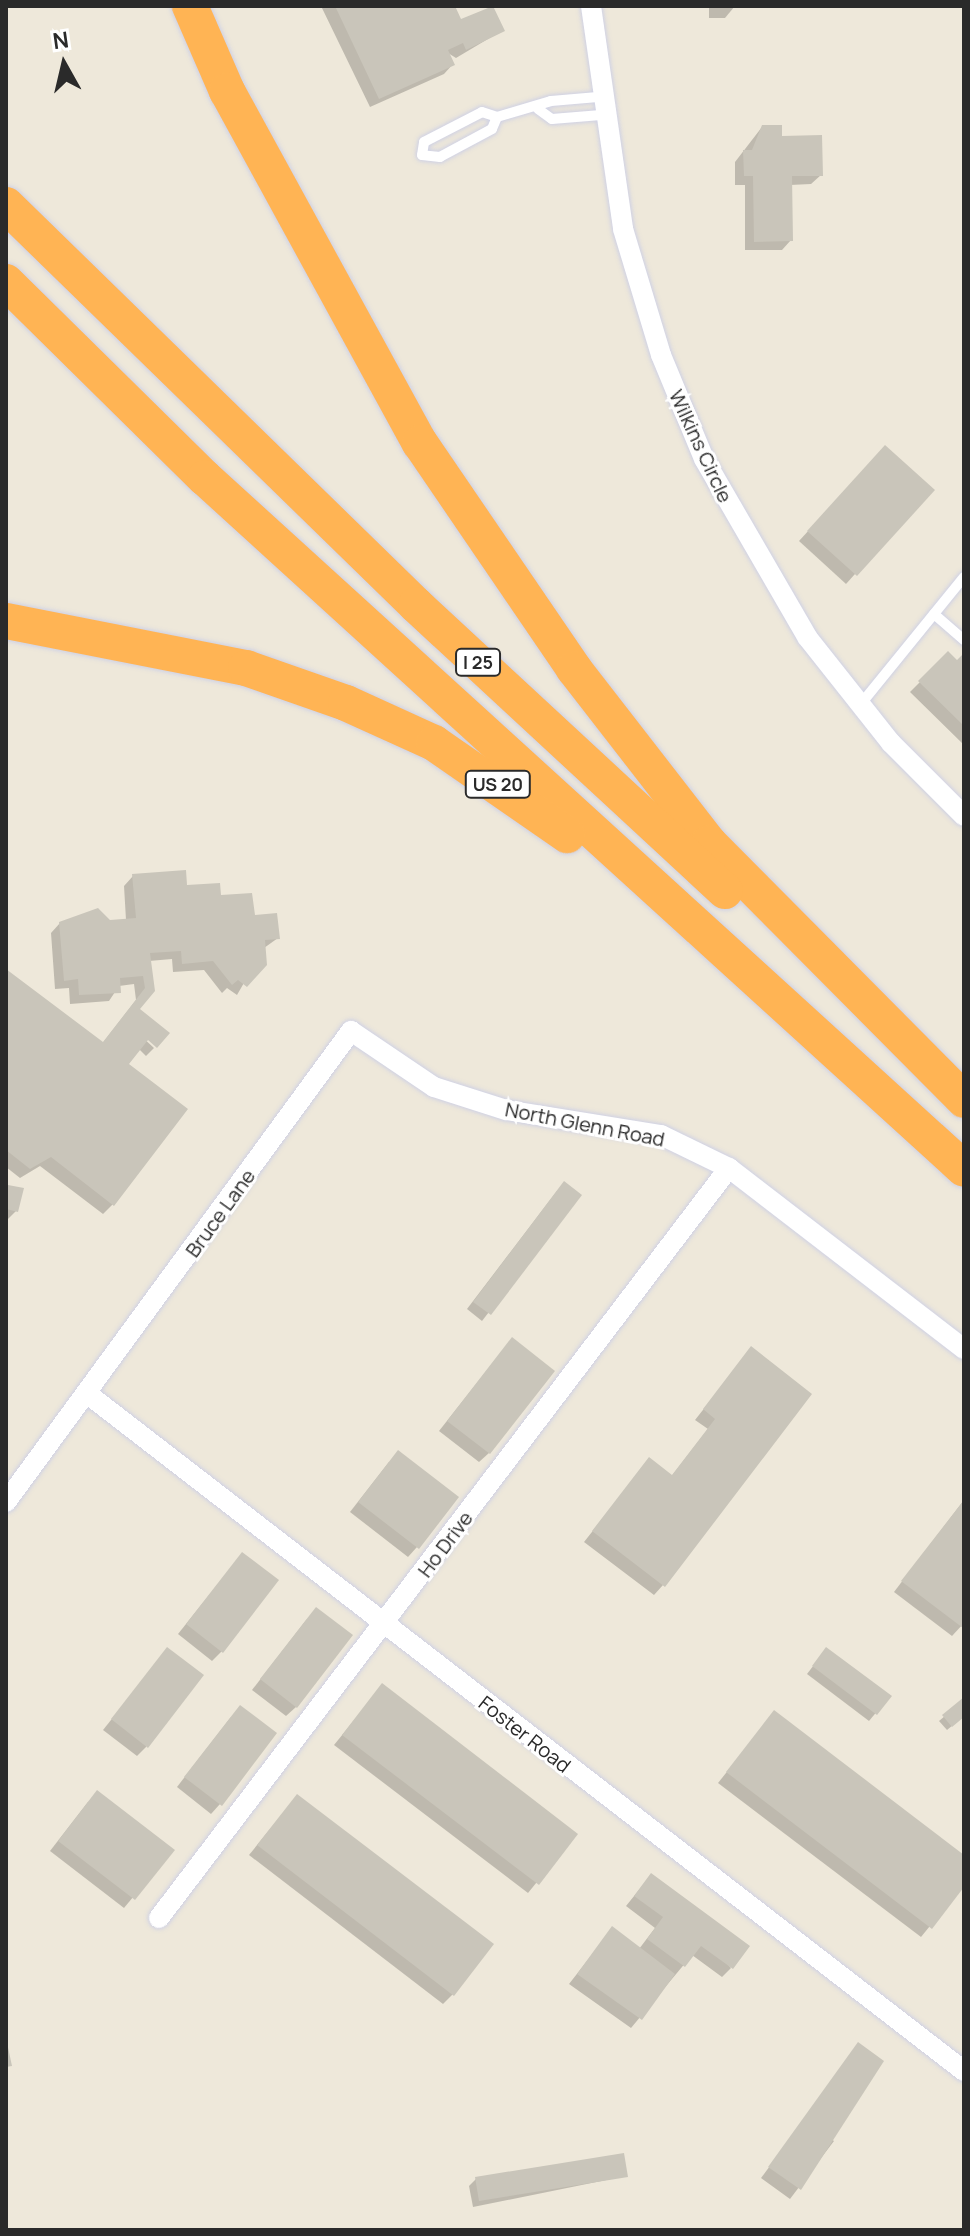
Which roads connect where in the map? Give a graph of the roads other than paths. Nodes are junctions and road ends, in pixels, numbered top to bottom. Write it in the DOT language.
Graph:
graph roads {
  1 [pos="190,6"];
  2 [pos="591,6"];
  3 [pos="600,106"];
  4 [pos="538,109"];
  5 [pos="497,117"];
  6 [pos="6,205"];
  7 [pos="6,282"];
  8 [pos="964,577"];
  9 [pos="934,614"];
  10 [pos="6,621"];
  11 [pos="964,640"];
  12 [pos="860,705"];
  13 [pos="964,816"];
  14 [pos="351,1031"];
  15 [pos="964,1103"];
  16 [pos="903,1115"];
  17 [pos="729,1168"];
  18 [pos="964,1169"];
  19 [pos="964,1349"];
  20 [pos="89,1395"];
  21 [pos="6,1502"];
  22 [pos="383,1625"];
  23 [pos="159,1918"];
  24 [pos="964,2071"];
  1 -- 15 [label="highway"];
  2 -- 3 [label="street, Wilkins Circle"];
  3 -- 4 [label="lane"];
  3 -- 4 [label="lane"];
  3 -- 12 [label="street, Wilkins Circle"];
  4 -- 5 [label="lane"];
  5 -- 5 [label="lane"];
  6 -- 15 [label="highway, I 25"];
  7 -- 16 [label="highway, I 25"];
  8 -- 9 [label="lane"];
  9 -- 11 [label="lane"];
  9 -- 12 [label="lane"];
  10 -- 16 [label="highway, US 20"];
  12 -- 13 [label="street, Wilkins Circle"];
  14 -- 17 [label="street, North Glenn Road"];
  14 -- 20 [label="street, Bruce Lane"];
  16 -- 18 [label="highway, I 25"];
  17 -- 19 [label="street, North Glenn Road"];
  17 -- 22 [label="street, Ho Drive"];
  20 -- 21 [label="street, Bruce Lane"];
  20 -- 22 [label="street, Foster Road"];
  22 -- 23 [label="street, Ho Drive"];
  22 -- 24 [label="street, Foster Road"];
}
